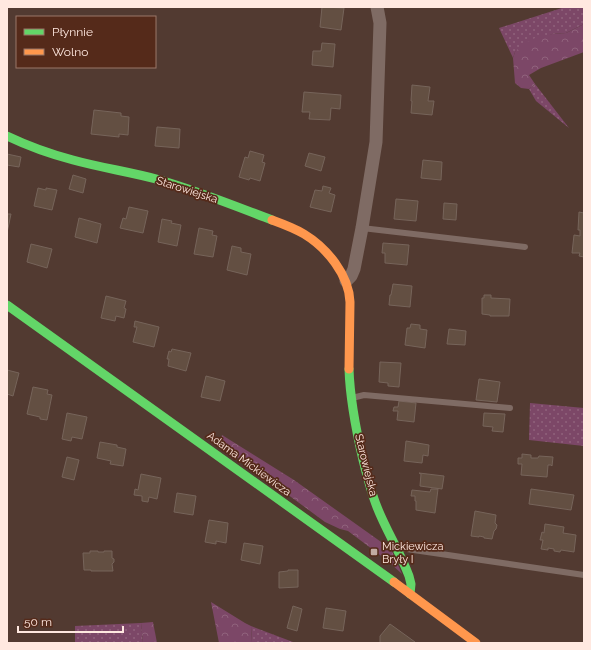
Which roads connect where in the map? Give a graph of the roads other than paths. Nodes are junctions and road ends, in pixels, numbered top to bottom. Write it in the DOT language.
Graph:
graph roads {
  1 [pos="377,7"];
  2 [pos="7,136"];
  3 [pos="362,228"];
  4 [pos="525,247"];
  5 [pos="346,281"];
  6 [pos="7,305"];
  7 [pos="350,398"];
  8 [pos="510,408"];
  9 [pos="397,547"];
  10 [pos="584,575"];
  11 [pos="410,594"];
  12 [pos="476,643"];
  1 -- 3 [label="street"];
  2 -- 5 [label="street, Starowiejska"];
  3 -- 4 [label="lane"];
  3 -- 5 [label="street"];
  5 -- 7 [label="street, Starowiejska"];
  6 -- 11 [label="street, Adama Mickiewicza"];
  7 -- 8 [label="lane"];
  7 -- 9 [label="street, Starowiejska"];
  9 -- 10 [label="lane"];
  9 -- 11 [label="street, Starowiejska"];
  11 -- 12 [label="street, Adama Mickiewicza"];
}
